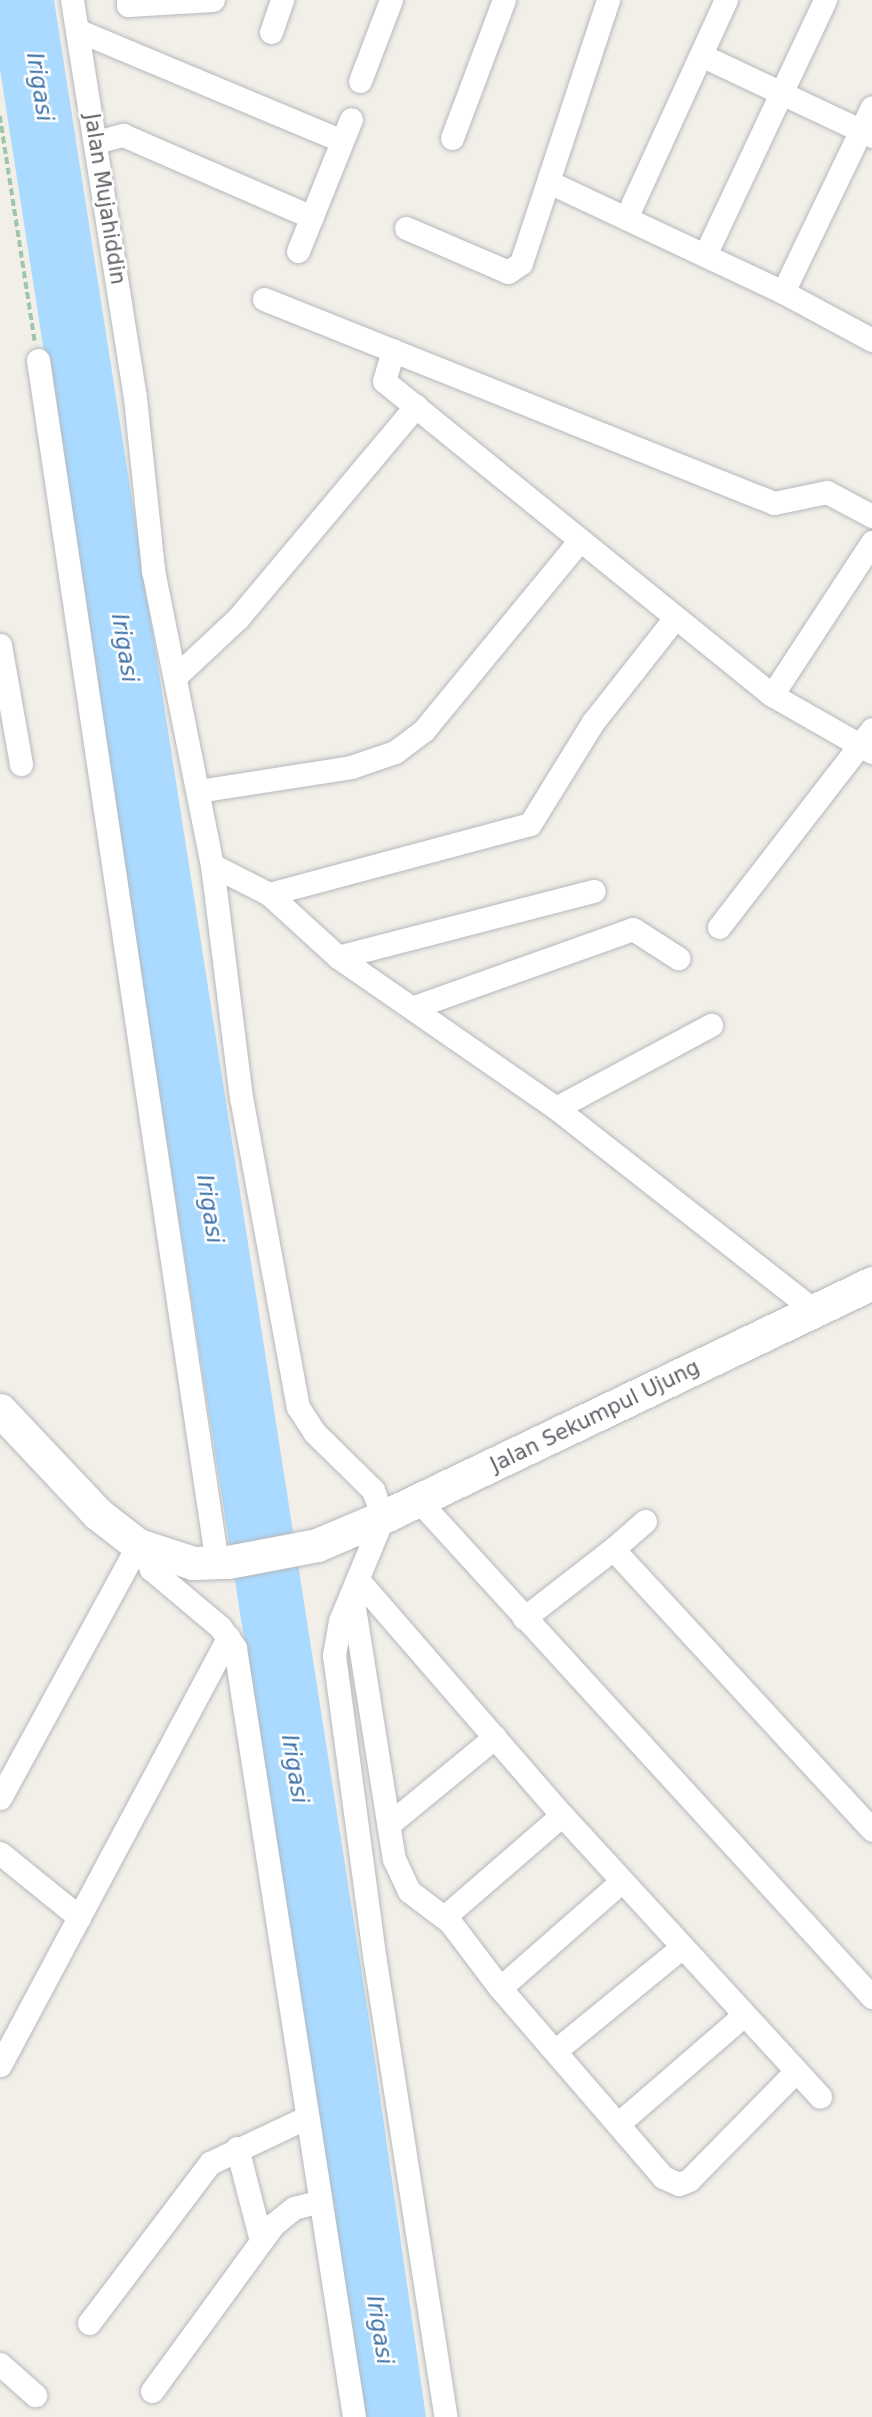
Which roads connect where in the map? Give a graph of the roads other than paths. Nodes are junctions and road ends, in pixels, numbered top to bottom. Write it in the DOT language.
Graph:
graph roads {
  1 [pos="72,0"];
  2 [pos="128,0"];
  3 [pos="213,0"];
  4 [pos="282,0"];
  5 [pos="391,0"];
  6 [pos="504,0"];
  7 [pos="608,0"];
  8 [pos="726,0"];
  9 [pos="825,0"];
  10 [pos="77,30"];
  11 [pos="271,32"];
  12 [pos="701,55"];
  13 [pos="360,81"];
  14 [pos="781,96"];
  15 [pos="872,107"];
  16 [pos="351,119"];
  17 [pos="867,133"];
  18 [pos="452,138"];
  19 [pos="342,141"];
  20 [pos="96,142"];
  21 [pos="549,182"];
  22 [pos="312,217"];
  23 [pos="626,218"];
  24 [pos="405,228"];
  25 [pos="298,251"];
  26 [pos="705,255"];
  27 [pos="783,292"];
  28 [pos="264,299"];
  29 [pos="870,334"];
  30 [pos="393,350"];
  31 [pos="37,360"];
  32 [pos="416,405"];
  33 [pos="872,516"];
  34 [pos="579,541"];
  35 [pos="872,542"];
  36 [pos="674,619"];
  37 [pos="0,645"];
  38 [pos="175,677"];
  39 [pos="772,695"];
  40 [pos="8,734"];
  41 [pos="868,742"];
  42 [pos="21,764"];
  43 [pos="198,791"];
  44 [pos="212,865"];
  45 [pos="594,891"];
  46 [pos="269,894"];
  47 [pos="719,927"];
  48 [pos="338,957"];
  49 [pos="678,958"];
  50 [pos="414,1007"];
  51 [pos="711,1025"];
  52 [pos="556,1108"];
  53 [pos="872,1283"];
  54 [pos="815,1311"];
  55 [pos="0,1410"];
  56 [pos="418,1500"];
  57 [pos="383,1517"];
  58 [pos="645,1521"];
  59 [pos="141,1547"];
  60 [pos="613,1549"];
  61 [pos="222,1562"];
  62 [pos="356,1588"];
  63 [pos="524,1618"];
  64 [pos="229,1637"];
  65 [pos="495,1737"];
  66 [pos="0,1798"];
  67 [pos="562,1815"];
  68 [pos="390,1824"];
  69 [pos="872,1830"];
  70 [pos="0,1853"];
  71 [pos="622,1881"];
  72 [pos="79,1917"];
  73 [pos="450,1922"];
  74 [pos="682,1947"];
  75 [pos="500,1988"];
  76 [pos="872,1997"];
  77 [pos="744,2015"];
  78 [pos="555,2051"];
  79 [pos="0,2065"];
  80 [pos="796,2071"];
  81 [pos="820,2097"];
  82 [pos="306,2118"];
  83 [pos="618,2124"];
  84 [pos="237,2148"];
  85 [pos="320,2201"];
  86 [pos="261,2241"];
  87 [pos="89,2323"];
  88 [pos="0,2364"];
  89 [pos="152,2391"];
  90 [pos="35,2395"];
  91 [pos="354,2417"];
  92 [pos="446,2417"];
  1 -- 10 [label="street, Jalan Mujahiddin"];
  2 -- 3 [label="street"];
  4 -- 11 [label="street"];
  5 -- 13 [label="street"];
  6 -- 18 [label="street"];
  7 -- 21 [label="street"];
  8 -- 12 [label="street"];
  9 -- 14 [label="street"];
  10 -- 19 [label="street"];
  10 -- 20 [label="street, Jalan Mujahiddin"];
  12 -- 14 [label="street"];
  12 -- 23 [label="street"];
  14 -- 17 [label="street"];
  14 -- 26 [label="street"];
  15 -- 17 [label="street"];
  16 -- 19 [label="street"];
  17 -- 27 [label="street"];
  19 -- 22 [label="street"];
  20 -- 22 [label="street"];
  20 -- 38 [label="street, Jalan Mujahiddin"];
  21 -- 23 [label="street"];
  21 -- 24 [label="street"];
  22 -- 25 [label="street"];
  23 -- 26 [label="street"];
  26 -- 27 [label="street"];
  27 -- 29 [label="street"];
  28 -- 30 [label="street"];
  30 -- 32 [label="street"];
  30 -- 33 [label="street"];
  31 -- 61 [label="street"];
  32 -- 34 [label="street"];
  32 -- 38 [label="street"];
  34 -- 36 [label="street"];
  34 -- 43 [label="street"];
  35 -- 39 [label="street"];
  36 -- 39 [label="street"];
  36 -- 46 [label="street"];
  37 -- 40 [label="street"];
  38 -- 43 [label="street, Jalan Mujahiddin"];
  39 -- 41 [label="street"];
  40 -- 42 [label="street"];
  41 -- 47 [label="street"];
  43 -- 44 [label="street, Jalan Mujahiddin"];
  44 -- 46 [label="street"];
  44 -- 57 [label="street, Jalan Mujahiddin"];
  45 -- 48 [label="street"];
  46 -- 48 [label="street"];
  48 -- 50 [label="street"];
  49 -- 50 [label="street"];
  50 -- 52 [label="street"];
  51 -- 52 [label="street"];
  52 -- 54 [label="street"];
  53 -- 54 [label="main road, Jalan Sekumpul Ujung"];
  54 -- 56 [label="main road, Jalan Sekumpul Ujung"];
  55 -- 59 [label="main road"];
  56 -- 57 [label="main road, Jalan Sekumpul Ujung"];
  56 -- 63 [label="street"];
  57 -- 61 [label="main road, Jalan Sekumpul Ujung"];
  57 -- 62 [label="street"];
  58 -- 60 [label="street"];
  59 -- 61 [label="main road"];
  59 -- 64 [label="street"];
  59 -- 66 [label="street"];
  60 -- 63 [label="street"];
  60 -- 69 [label="street"];
  62 -- 65 [label="street"];
  62 -- 68 [label="street"];
  62 -- 92 [label="street"];
  63 -- 76 [label="street"];
  64 -- 72 [label="street"];
  64 -- 82 [label="street"];
  65 -- 67 [label="street"];
  65 -- 68 [label="street"];
  67 -- 71 [label="street"];
  67 -- 73 [label="street"];
  68 -- 73 [label="street"];
  70 -- 72 [label="street"];
  71 -- 74 [label="street"];
  71 -- 75 [label="street"];
  72 -- 79 [label="street"];
  73 -- 75 [label="street"];
  74 -- 77 [label="street"];
  74 -- 78 [label="street"];
  75 -- 78 [label="street"];
  77 -- 80 [label="street"];
  77 -- 83 [label="street"];
  78 -- 83 [label="street"];
  80 -- 81 [label="street"];
  80 -- 83 [label="street"];
  82 -- 84 [label="street"];
  82 -- 85 [label="street"];
  84 -- 86 [label="street"];
  84 -- 87 [label="street"];
  85 -- 86 [label="street"];
  85 -- 91 [label="street"];
  86 -- 89 [label="street"];
  88 -- 90 [label="street"];
}
